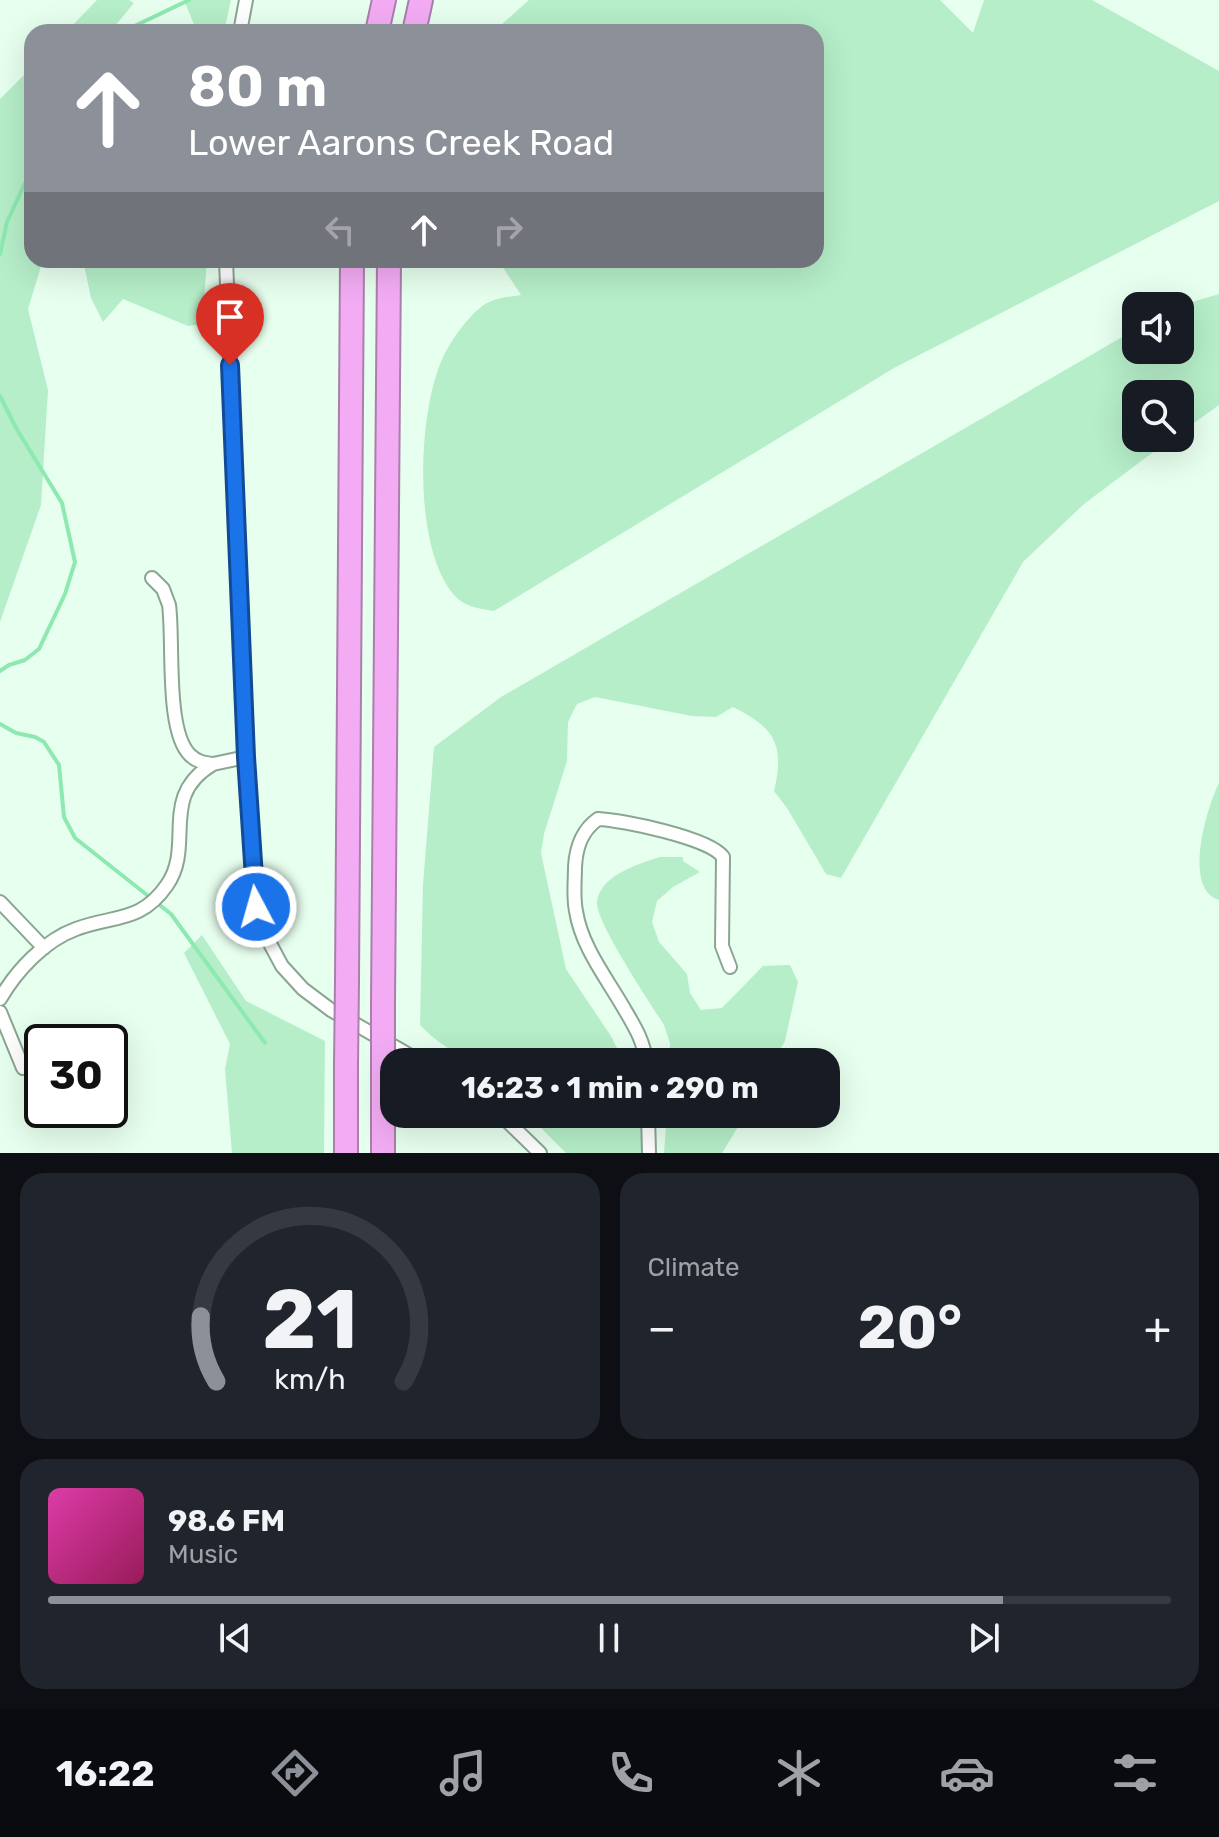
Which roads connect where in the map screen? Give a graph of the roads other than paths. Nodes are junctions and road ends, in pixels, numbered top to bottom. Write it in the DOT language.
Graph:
graph roads {
  1 [pos="246,0"];
  2 [pos="384,0"];
  3 [pos="421,0"];
  4 [pos="242,24"];
  5 [pos="379,24"];
  6 [pos="416,24"];
  7 [pos="226,268"];
  8 [pos="352,268"];
  9 [pos="389,268"];
  10 [pos="152,578"];
  11 [pos="246,757"];
  12 [pos="213,764"];
  13 [pos="0,902"];
  14 [pos="44,948"];
  15 [pos="730,967"];
  16 [pos="0,999"];
  17 [pos="0,1012"];
  18 [pos="397,1048"];
  19 [pos="643,1048"];
  20 [pos="23,1068"];
  21 [pos="514,1128"];
  22 [pos="648,1128"];
  23 [pos="346,1153"];
  24 [pos="383,1153"];
  25 [pos="540,1153"];
  26 [pos="649,1153"];
  1 -- 4 [label="street"];
  2 -- 5 [label="highway"];
  3 -- 6 [label="highway"];
  7 -- 11 [label="street"];
  8 -- 23 [label="highway, bridge"];
  9 -- 24 [label="highway, bridge"];
  10 -- 12 [label="street"];
  11 -- 12 [label="street"];
  11 -- 18 [label="street"];
  12 -- 14 [label="street"];
  13 -- 14 [label="street"];
  14 -- 16 [label="street"];
  15 -- 19 [label="street"];
  17 -- 20 [label="street"];
  21 -- 25 [label="street"];
  22 -- 26 [label="street"];
}
